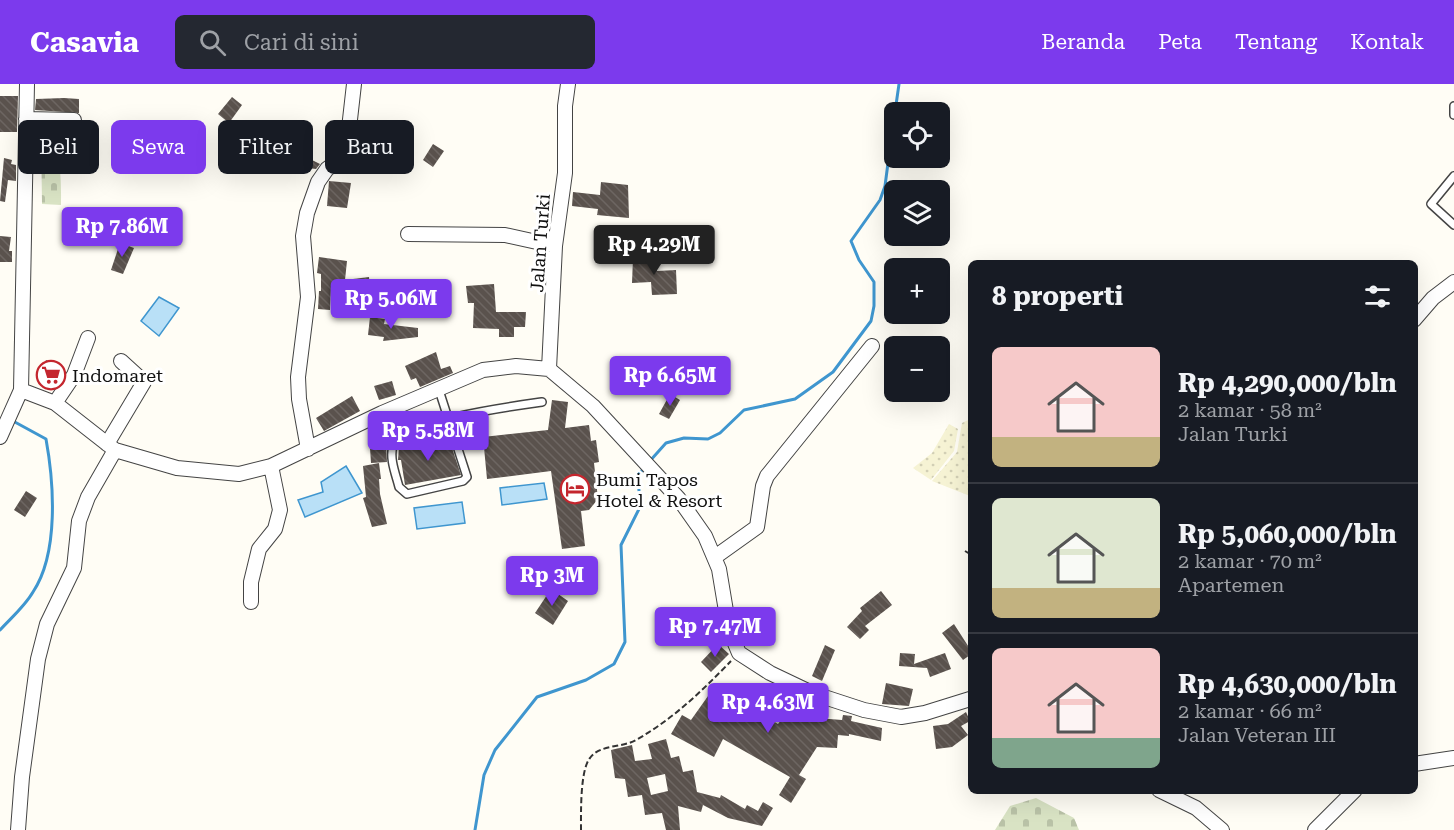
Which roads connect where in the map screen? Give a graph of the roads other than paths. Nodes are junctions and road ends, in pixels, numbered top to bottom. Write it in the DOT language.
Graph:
graph roads {
  1 [pos="27,84"];
  2 [pos="354,84"];
  3 [pos="568,84"];
  4 [pos="1454,106"];
  5 [pos="1454,115"];
  6 [pos="26,119"];
  7 [pos="74,120"];
  8 [pos="350,120"];
  9 [pos="325,173"];
  10 [pos="1454,176"];
  11 [pos="1454,225"];
  12 [pos="408,234"];
  13 [pos="555,246"];
  14 [pos="1454,282"];
  15 [pos="1418,315"];
  16 [pos="88,338"];
  17 [pos="872,346"];
  18 [pos="121,361"];
  19 [pos="549,369"];
  20 [pos="21,390"];
  21 [pos="439,390"];
  22 [pos="542,402"];
  23 [pos="55,403"];
  24 [pos="449,417"];
  25 [pos="0,437"];
  26 [pos="111,447"];
  27 [pos="308,449"];
  28 [pos="271,466"];
  29 [pos="715,556"];
  30 [pos="251,602"];
  31 [pos="968,700"];
  32 [pos="1454,758"];
  33 [pos="1418,763"];
  34 [pos="1167,794"];
  35 [pos="1351,794"];
  36 [pos="18,830"];
  37 [pos="1222,830"];
  38 [pos="1315,830"];
  1 -- 6 [label="street"];
  2 -- 8 [label="street"];
  3 -- 13 [label="street, Jalan Turki"];
  4 -- 5 [label="lane"];
  6 -- 7 [label="street"];
  6 -- 20 [label="street"];
  9 -- 27 [label="street"];
  10 -- 11 [label="lane"];
  12 -- 13 [label="street"];
  13 -- 19 [label="street, Jalan Turki"];
  14 -- 15 [label="street"];
  16 -- 23 [label="street"];
  17 -- 29 [label="street"];
  18 -- 26 [label="street"];
  19 -- 21 [label="street"];
  19 -- 29 [label="street"];
  20 -- 23 [label="street"];
  20 -- 25 [label="street"];
  21 -- 24 [label="lane"];
  21 -- 27 [label="street"];
  22 -- 24 [label="lane"];
  23 -- 26 [label="street"];
  24 -- 24 [label="lane"];
  26 -- 28 [label="street"];
  26 -- 36 [label="street"];
  27 -- 28 [label="street"];
  28 -- 30 [label="street"];
  29 -- 31 [label="street"];
  32 -- 33 [label="street"];
  34 -- 37 [label="street"];
  35 -- 38 [label="street"];
}
